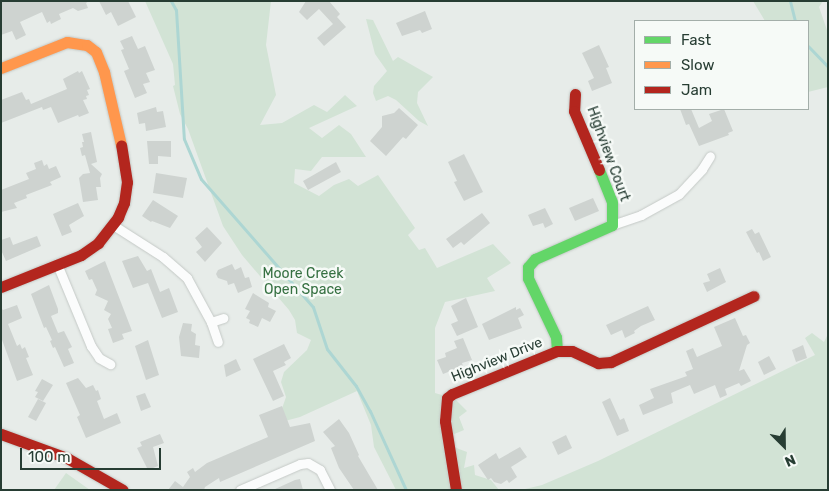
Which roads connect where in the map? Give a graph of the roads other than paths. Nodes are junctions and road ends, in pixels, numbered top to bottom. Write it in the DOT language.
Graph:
graph roads {
  1 [pos="1,68"];
  2 [pos="574,94"];
  3 [pos="710,156"];
  4 [pos="113,225"];
  5 [pos="612,225"];
  6 [pos="57,264"];
  7 [pos="1,287"];
  8 [pos="754,296"];
  9 [pos="223,318"];
  10 [pos="211,322"];
  11 [pos="218,342"];
  12 [pos="557,351"];
  13 [pos="110,364"];
  14 [pos="1,434"];
  15 [pos="123,490"];
  16 [pos="240,490"];
  17 [pos="330,490"];
  18 [pos="456,490"];
  1 -- 4 [label="street"];
  2 -- 5 [label="street, Highview Court"];
  3 -- 5 [label="street, Highview Court"];
  4 -- 6 [label="street"];
  4 -- 10 [label="street"];
  5 -- 12 [label="street, Highview Court"];
  6 -- 7 [label="street"];
  6 -- 13 [label="street"];
  8 -- 12 [label="street, Highview Drive"];
  9 -- 10 [label="street"];
  10 -- 11 [label="street"];
  12 -- 18 [label="street, Highview Drive"];
  14 -- 15 [label="street"];
  16 -- 17 [label="street"];
}
